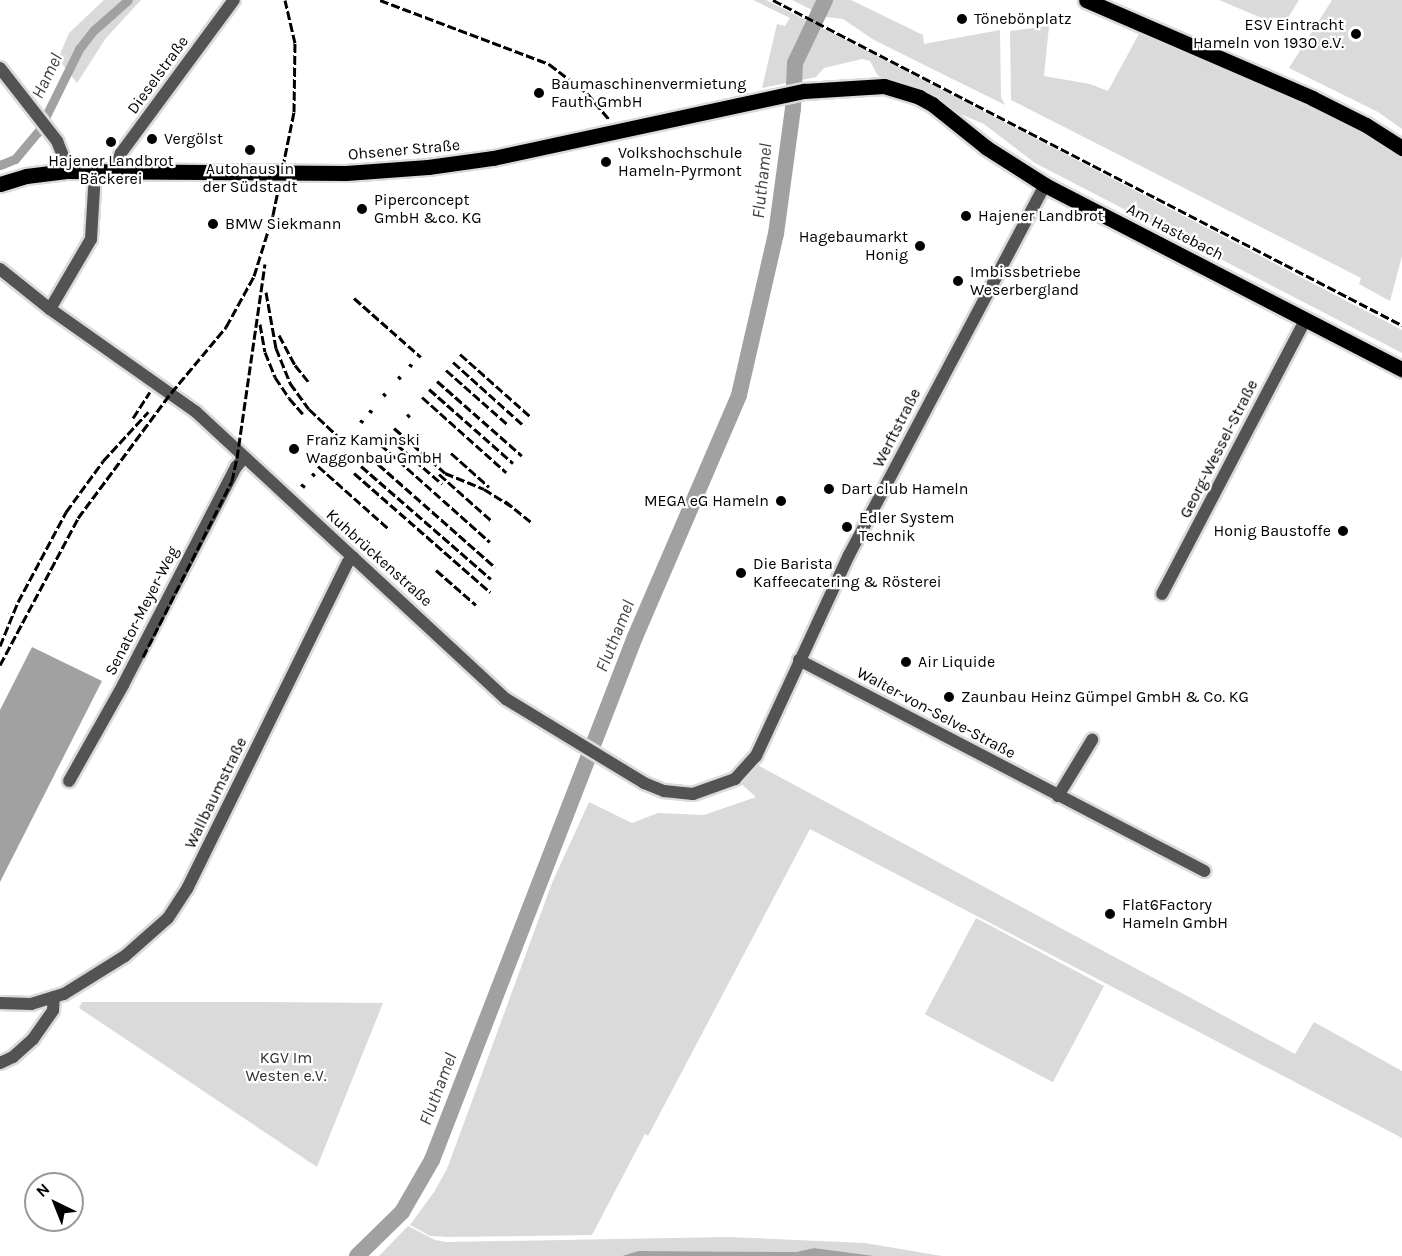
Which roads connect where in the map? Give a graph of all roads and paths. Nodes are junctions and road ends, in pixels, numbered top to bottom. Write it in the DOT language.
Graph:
graph roads {
  1 [pos="234,0"];
  2 [pos="1086,0"];
  3 [pos="0,68"];
  4 [pos="804,91"];
  5 [pos="1402,148"];
  6 [pos="65,171"];
  7 [pos="114,171"];
  8 [pos="0,184"];
  9 [pos="1045,185"];
  10 [pos="94,188"];
  11 [pos="0,269"];
  12 [pos="50,309"];
  13 [pos="1305,320"];
  14 [pos="1402,369"];
  15 [pos="245,457"];
  16 [pos="353,557"];
  17 [pos="1162,594"];
  18 [pos="799,660"];
  19 [pos="1092,740"];
  20 [pos="756,756"];
  21 [pos="69,781"];
  22 [pos="1058,796"];
  23 [pos="1204,871"];
  24 [pos="54,997"];
  25 [pos="0,1003"];
  26 [pos="0,1063"];
  1 -- 7 [label="street, Dieselstraße"];
  2 -- 5 [label="main road"];
  3 -- 6 [label="street"];
  4 -- 7 [label="main road, Ohsener Straße"];
  4 -- 9 [label="main road, Am Hastebach"];
  6 -- 7 [label="main road, Ohsener Straße"];
  6 -- 8 [label="main road, Ohsener Straße"];
  9 -- 13 [label="main road, Am Hastebach"];
  9 -- 18 [label="street, Werftstraße"];
  10 -- 12 [label="street"];
  11 -- 12 [label="street, Kuhbrückenstraße"];
  12 -- 15 [label="street, Kuhbrückenstraße"];
  13 -- 14 [label="main road, Am Hastebach"];
  13 -- 17 [label="street, Georg-Wessel-Straße"];
  15 -- 16 [label="street, Kuhbrückenstraße"];
  15 -- 21 [label="street, Senator-Meyer-Weg"];
  16 -- 20 [label="street, Kuhbrückenstraße"];
  16 -- 24 [label="street, Wallbaumstraße"];
  18 -- 20 [label="street, Werftstraße"];
  18 -- 22 [label="street, Walter-von-Selve-Straße"];
  19 -- 22 [label="street"];
  22 -- 23 [label="street, Walter-von-Selve-Straße"];
  24 -- 25 [label="street, Wallbaumstraße"];
  24 -- 26 [label="street"];
}
